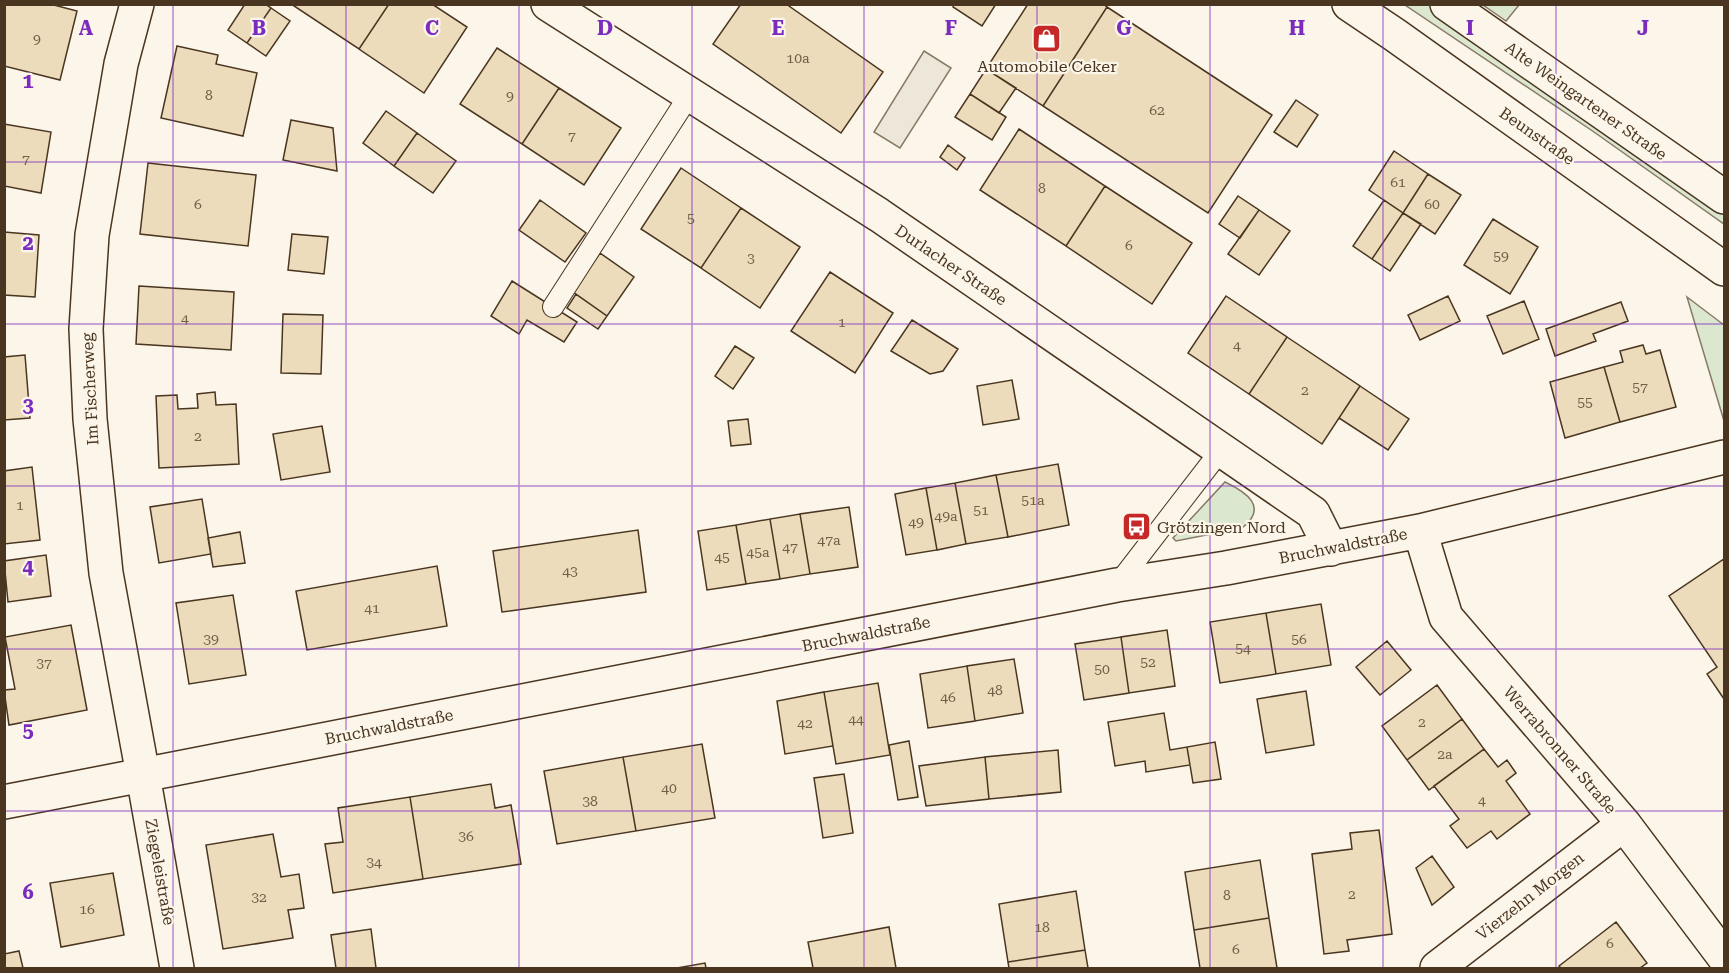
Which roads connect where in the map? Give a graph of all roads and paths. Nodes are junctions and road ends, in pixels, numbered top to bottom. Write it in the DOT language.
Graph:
graph roads {
  1 [pos="136,4"];
  2 [pos="548,4"];
  3 [pos="1349,4"];
  4 [pos="1447,4"];
  5 [pos="690,94"];
  6 [pos="1725,197"];
  7 [pos="1725,269"];
  8 [pos="553,307"];
  9 [pos="1221,450"];
  10 [pos="1725,458"];
  11 [pos="1420,531"];
  12 [pos="1331,549"];
  13 [pos="1117,585"];
  14 [pos="143,775"];
  15 [pos="4,802"];
  16 [pos="1624,824"];
  17 [pos="1725,957"];
  18 [pos="177,969"];
  19 [pos="1437,969"];
  1 -- 14 [label="street, Im Fischerweg"];
  2 -- 5 [label="street, Durlacher Straße"];
  3 -- 7 [label="street, Beunstraße"];
  4 -- 6 [label="street, Alte Weingartener Straße"];
  5 -- 8 [label="lane"];
  5 -- 9 [label="street, Durlacher Straße"];
  9 -- 12 [label="street, Durlacher Straße"];
  9 -- 13 [label="lane"];
  10 -- 11 [label="street, Bruchwaldstraße"];
  11 -- 12 [label="street, Bruchwaldstraße"];
  11 -- 16 [label="street, Werrabronner Straße"];
  12 -- 13 [label="street, Bruchwaldstraße"];
  13 -- 14 [label="street, Bruchwaldstraße"];
  14 -- 15 [label="street, Bruchwaldstraße"];
  14 -- 18 [label="street, Ziegeleistraße"];
  16 -- 17 [label="street, Werrabronner Straße"];
  16 -- 19 [label="street, Vierzehn Morgen"];
}
